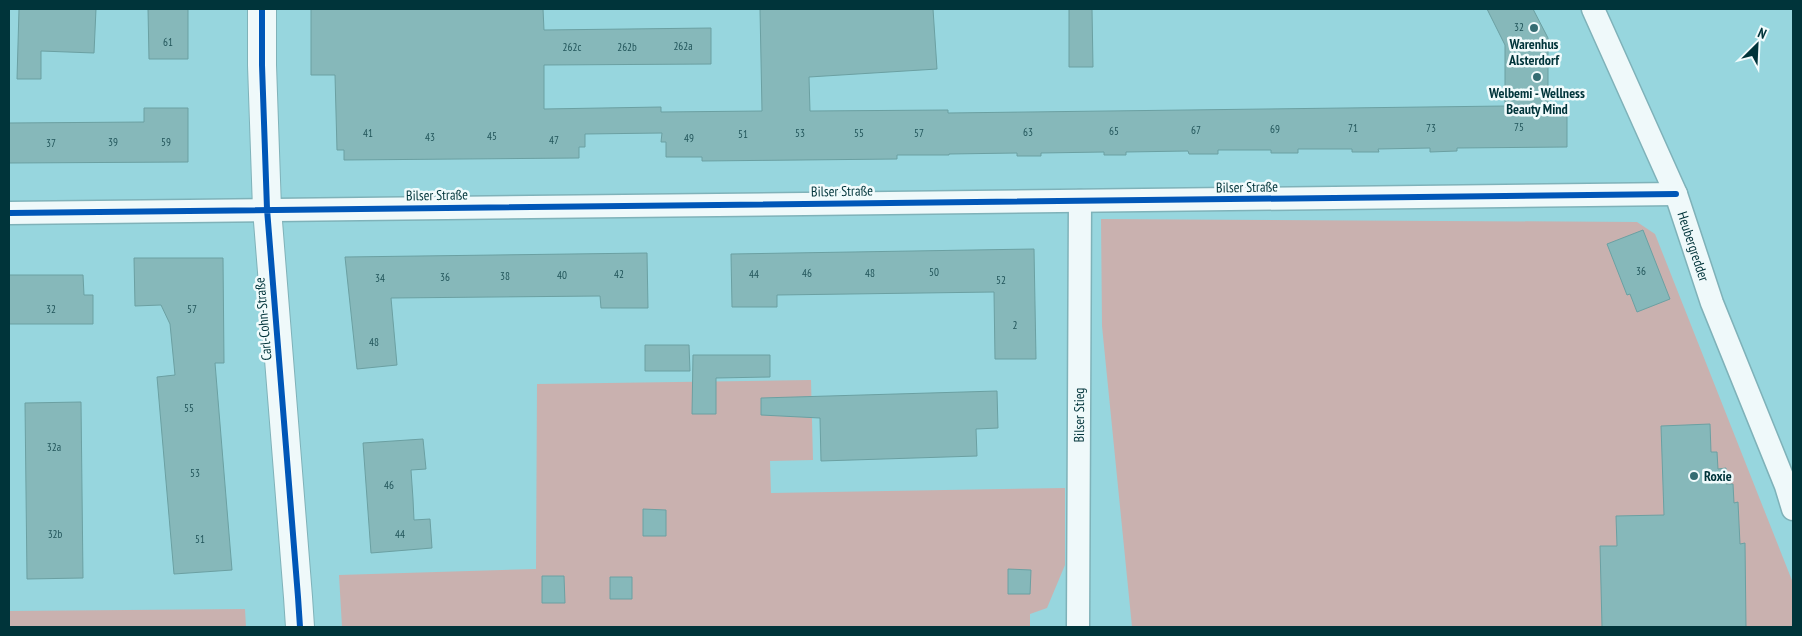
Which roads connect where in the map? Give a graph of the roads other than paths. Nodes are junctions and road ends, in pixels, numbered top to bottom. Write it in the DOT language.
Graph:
graph roads {
  1 [pos="262,9"];
  2 [pos="1593,9"];
  3 [pos="1676,194"];
  4 [pos="1080,201"];
  5 [pos="266,209"];
  6 [pos="9,213"];
  7 [pos="1790,488"];
  8 [pos="1793,509"];
  9 [pos="300,627"];
  10 [pos="1078,627"];
  1 -- 5 [label="street, Carl-Cohn-Straße"];
  2 -- 3 [label="street, Heubergredder"];
  3 -- 4 [label="street, Bilser Straße"];
  3 -- 7 [label="street, Heubergredder"];
  4 -- 5 [label="street, Bilser Straße"];
  4 -- 10 [label="street, Bilser Stieg"];
  5 -- 6 [label="street, Bilser Straße"];
  5 -- 9 [label="street, Carl-Cohn-Straße"];
  7 -- 8 [label="street, Heubergredder"];
}
